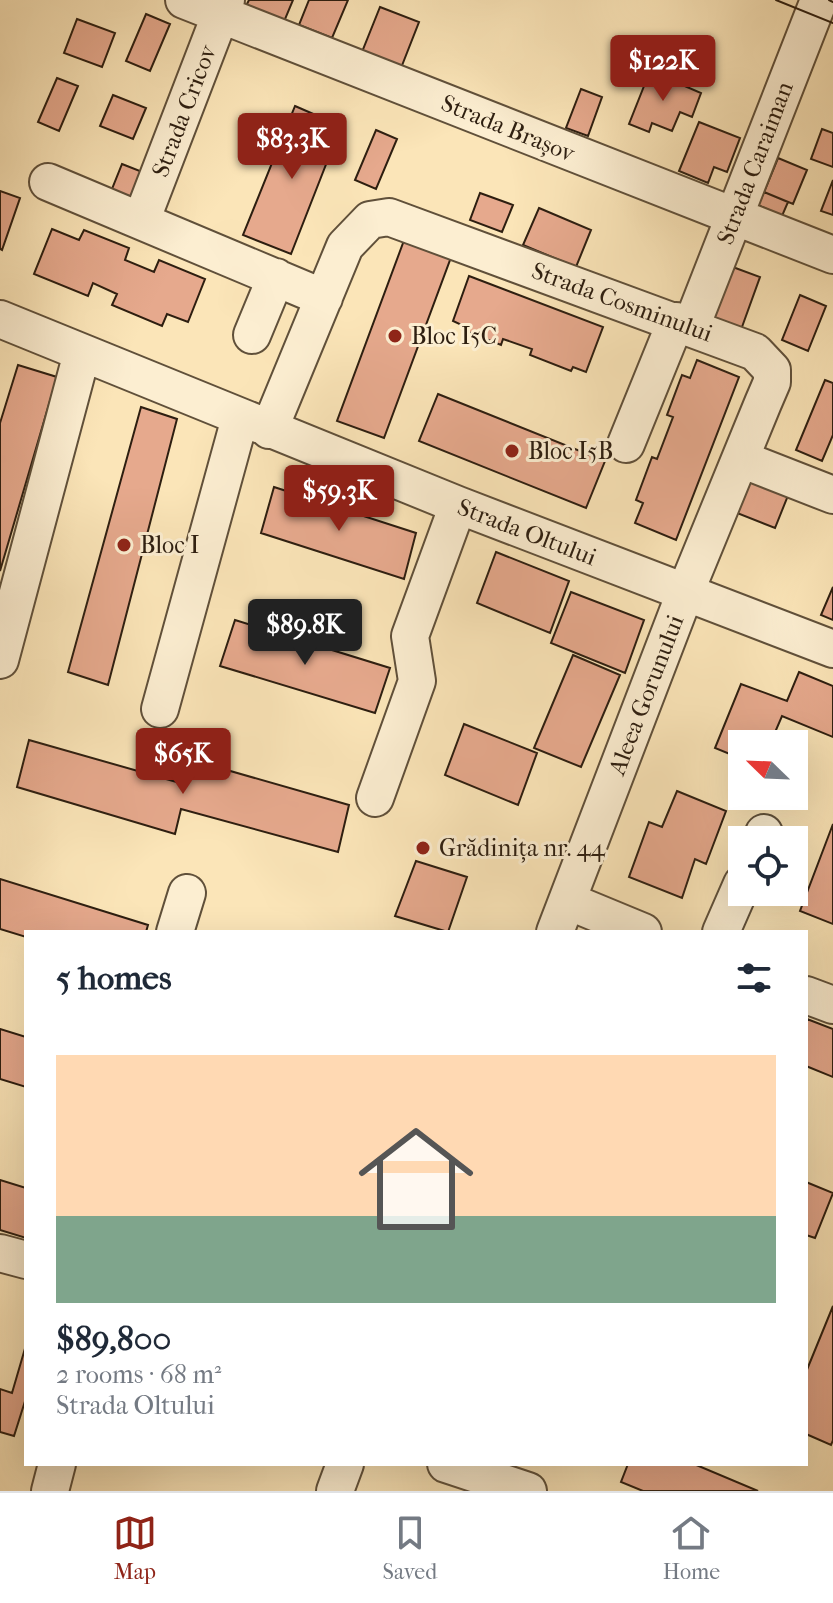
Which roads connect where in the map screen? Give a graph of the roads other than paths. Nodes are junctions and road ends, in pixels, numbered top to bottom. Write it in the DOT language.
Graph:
graph roads {
  1 [pos="184,0"];
  2 [pos="818,4"];
  3 [pos="224,7"];
  4 [pos="48,182"];
  5 [pos="734,218"];
  6 [pos="141,221"];
  7 [pos="833,255"];
  8 [pos="276,277"];
  9 [pos="324,298"];
  10 [pos="0,319"];
  11 [pos="683,324"];
  12 [pos="252,335"];
  13 [pos="82,353"];
  14 [pos="255,424"];
  15 [pos="626,444"];
  16 [pos="741,459"];
  17 [pos="833,495"];
  18 [pos="458,505"];
  19 [pos="685,593"];
  20 [pos="833,649"];
  21 [pos="0,660"];
  22 [pos="160,709"];
  23 [pos="375,798"];
  24 [pos="187,893"];
  25 [pos="732,906"];
  26 [pos="562,917"];
  27 [pos="176,930"];
  28 [pos="632,930"];
  29 [pos="722,930"];
  30 [pos="808,996"];
  31 [pos="833,1005"];
  32 [pos="0,1253"];
  33 [pos="24,1259"];
  34 [pos="56,1466"];
  35 [pos="344,1466"];
  36 [pos="455,1466"];
  37 [pos="522,1481"];
  38 [pos="50,1491"];
  39 [pos="335,1491"];
  1 -- 3 [label="street, Strada Brașov"];
  2 -- 5 [label="street, Strada Caraiman"];
  3 -- 5 [label="street, Strada Brașov"];
  3 -- 6 [label="street, Strada Cricov"];
  4 -- 6 [label="street"];
  5 -- 7 [label="street, Strada Brașov"];
  5 -- 11 [label="street, Strada Caraiman"];
  6 -- 8 [label="street"];
  8 -- 9 [label="street"];
  8 -- 12 [label="street"];
  9 -- 11 [label="street, Strada Cosminului"];
  9 -- 14 [label="street, Strada Cosminului"];
  10 -- 13 [label="street, Strada Oltului"];
  11 -- 15 [label="street, Strada Caraiman"];
  11 -- 16 [label="street, Strada Cosminului"];
  13 -- 14 [label="street, Strada Oltului"];
  13 -- 21 [label="street"];
  14 -- 18 [label="street, Strada Oltului"];
  14 -- 22 [label="street, Strada Cosminului"];
  16 -- 17 [label="street"];
  16 -- 19 [label="street, Aleea Gorunului"];
  18 -- 19 [label="street, Strada Oltului"];
  18 -- 23 [label="street"];
  19 -- 20 [label="street, Strada Oltului"];
  19 -- 26 [label="street, Aleea Gorunului"];
  24 -- 27 [label="street"];
  25 -- 29 [label="street"];
  26 -- 28 [label="street"];
  30 -- 31 [label="street"];
  32 -- 33 [label="street"];
  34 -- 38 [label="street"];
  35 -- 39 [label="street"];
  36 -- 37 [label="street"];
}
